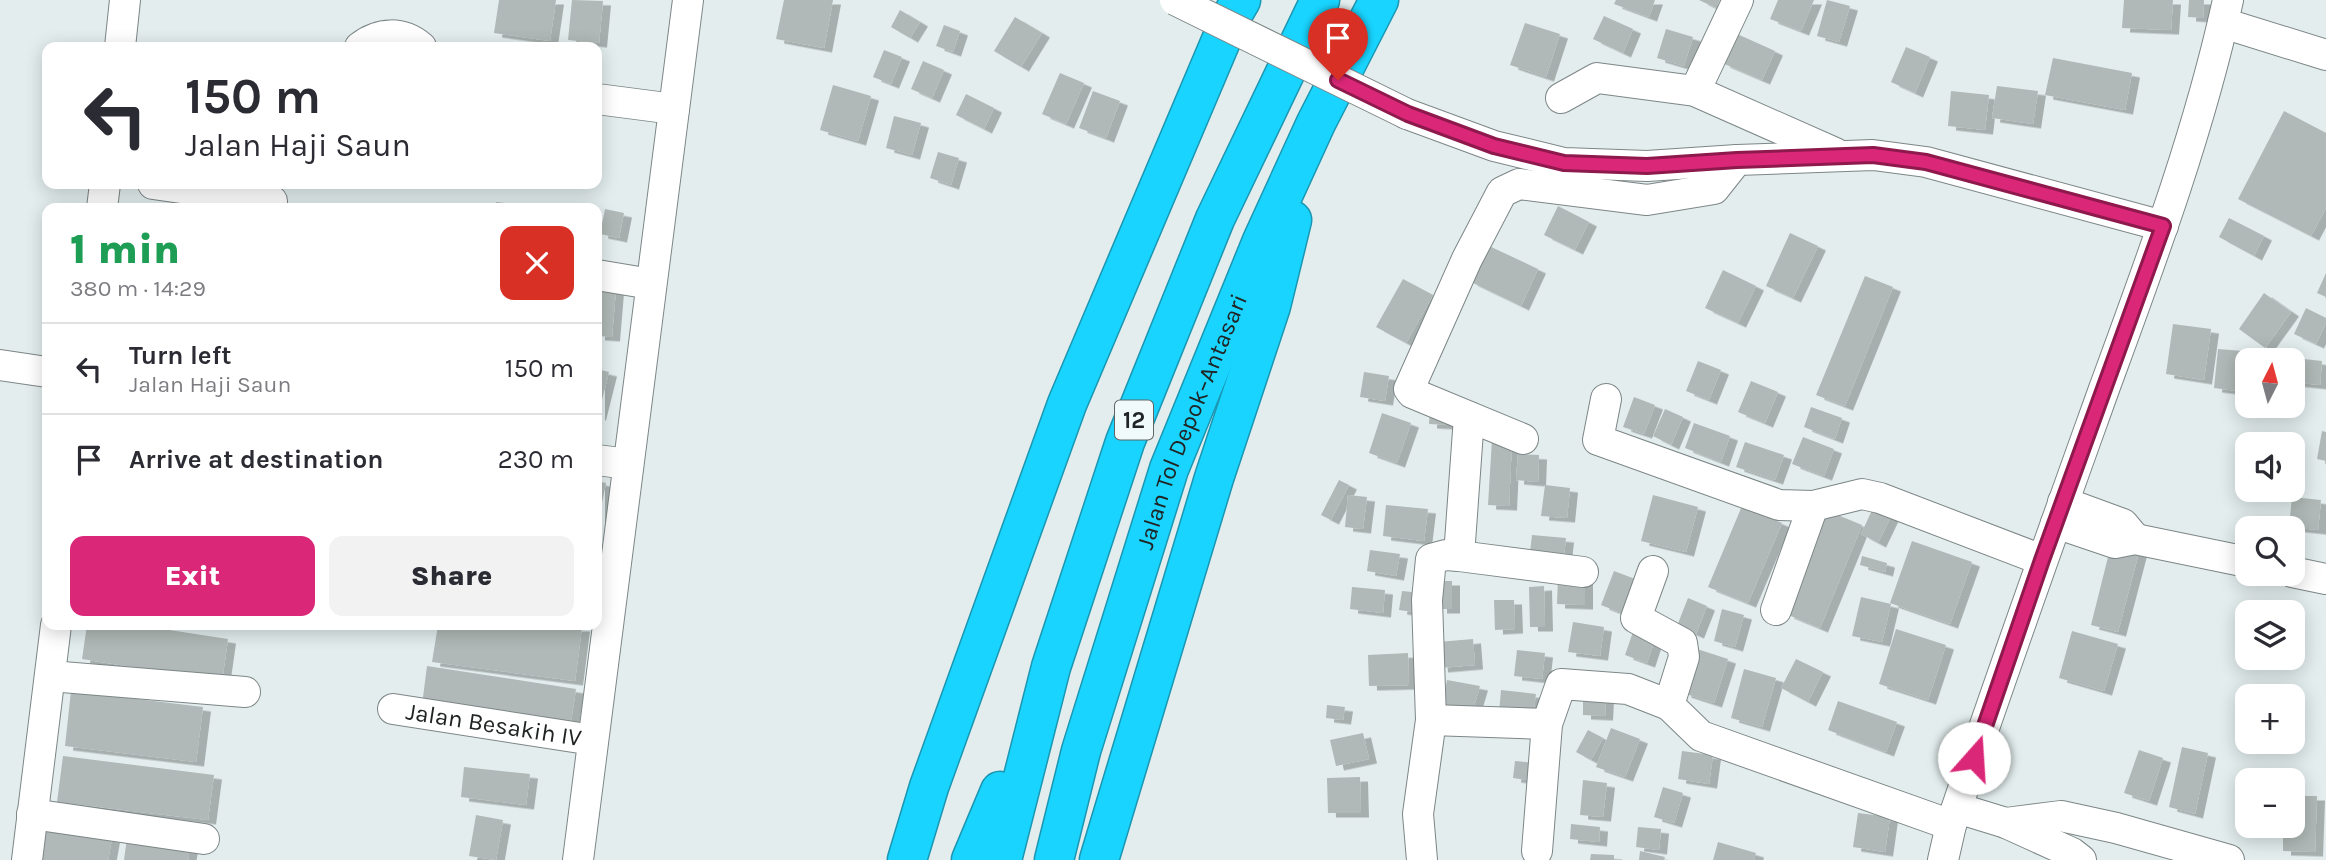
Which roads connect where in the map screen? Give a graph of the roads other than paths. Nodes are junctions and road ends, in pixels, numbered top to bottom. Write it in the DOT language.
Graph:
graph roads {
  1 [pos="125,0"];
  2 [pos="688,0"];
  3 [pos="1175,0"];
  4 [pos="1241,0"];
  5 [pos="1320,0"];
  6 [pos="1379,0"];
  7 [pos="1738,0"];
  8 [pos="2226,11"];
  9 [pos="123,42"];
  10 [pos="367,42"];
  11 [pos="413,42"];
  12 [pos="2326,55"];
  13 [pos="1695,91"];
  14 [pos="1561,97"];
  15 [pos="602,101"];
  16 [pos="674,109"];
  17 [pos="1316,123"];
  18 [pos="1842,156"];
  19 [pos="1737,160"];
  20 [pos="188,189"];
  21 [pos="272,201"];
  22 [pos="2163,226"];
  23 [pos="602,276"];
  24 [pos="651,284"];
  25 [pos="0,365"];
  26 [pos="42,371"];
  27 [pos="1606,399"];
  28 [pos="1469,417"];
  29 [pos="1523,439"];
  30 [pos="602,461"];
  31 [pos="628,464"];
  32 [pos="1813,506"];
  33 [pos="2060,512"];
  34 [pos="1459,556"];
  35 [pos="2042,560"];
  36 [pos="2235,560"];
  37 [pos="1653,570"];
  38 [pos="1583,572"];
  39 [pos="2305,575"];
  40 [pos="2326,579"];
  41 [pos="1776,610"];
  42 [pos="602,616"];
  43 [pos="55,630"];
  44 [pos="601,630"];
  45 [pos="1051,667"];
  46 [pos="50,676"];
  47 [pos="245,692"];
  48 [pos="1669,705"];
  49 [pos="393,709"];
  50 [pos="1431,719"];
  51 [pos="1547,724"];
  52 [pos="593,740"];
  53 [pos="32,814"];
  54 [pos="1954,816"];
  55 [pos="2006,823"];
  56 [pos="204,839"];
  57 [pos="1538,850"];
  58 [pos="27,860"];
  59 [pos="578,860"];
  60 [pos="907,860"];
  61 [pos="971,860"];
  62 [pos="1002,860"];
  63 [pos="1054,860"];
  64 [pos="1099,860"];
  65 [pos="1422,860"];
  66 [pos="1943,860"];
  67 [pos="2081,860"];
  68 [pos="2228,860"];
  1 -- 9 [label="street"];
  2 -- 16 [label="street"];
  3 -- 19 [label="street, bridge"];
  4 -- 60 [label="highway"];
  5 -- 45 [label="highway, 12"];
  6 -- 17 [label="highway, Jalan Tol Depok–Antasari / 12"];
  7 -- 13 [label="street"];
  8 -- 12 [label="street"];
  8 -- 22 [label="street"];
  10 -- 11 [label="street"];
  13 -- 14 [label="street"];
  13 -- 18 [label="street"];
  15 -- 16 [label="street"];
  16 -- 24 [label="street"];
  17 -- 63 [label="highway, Jalan Tol Depok–Antasari / 12"];
  17 -- 64 [label="highway"];
  18 -- 19 [label="street"];
  18 -- 22 [label="street"];
  19 -- 28 [label="street"];
  20 -- 21 [label="street"];
  22 -- 33 [label="street"];
  23 -- 24 [label="street"];
  24 -- 31 [label="street"];
  25 -- 26 [label="street"];
  27 -- 32 [label="street"];
  28 -- 29 [label="street"];
  28 -- 34 [label="street"];
  30 -- 31 [label="street"];
  31 -- 42 [label="street"];
  32 -- 35 [label="street"];
  32 -- 41 [label="street"];
  33 -- 35 [label="street"];
  33 -- 36 [label="street"];
  34 -- 38 [label="street"];
  34 -- 50 [label="street"];
  35 -- 54 [label="street"];
  37 -- 48 [label="street"];
  39 -- 40 [label="street"];
  43 -- 46 [label="street"];
  44 -- 52 [label="street"];
  45 -- 61 [label="highway"];
  45 -- 62 [label="highway, 12"];
  46 -- 47 [label="street"];
  46 -- 53 [label="street"];
  48 -- 51 [label="street"];
  48 -- 54 [label="street"];
  49 -- 52 [label="street, Jalan Besakih IV"];
  50 -- 51 [label="street"];
  50 -- 65 [label="street"];
  51 -- 57 [label="street"];
  52 -- 59 [label="street"];
  53 -- 56 [label="street"];
  53 -- 58 [label="street"];
  54 -- 55 [label="street"];
  54 -- 66 [label="street"];
  55 -- 67 [label="street"];
  55 -- 68 [label="street"];
}
